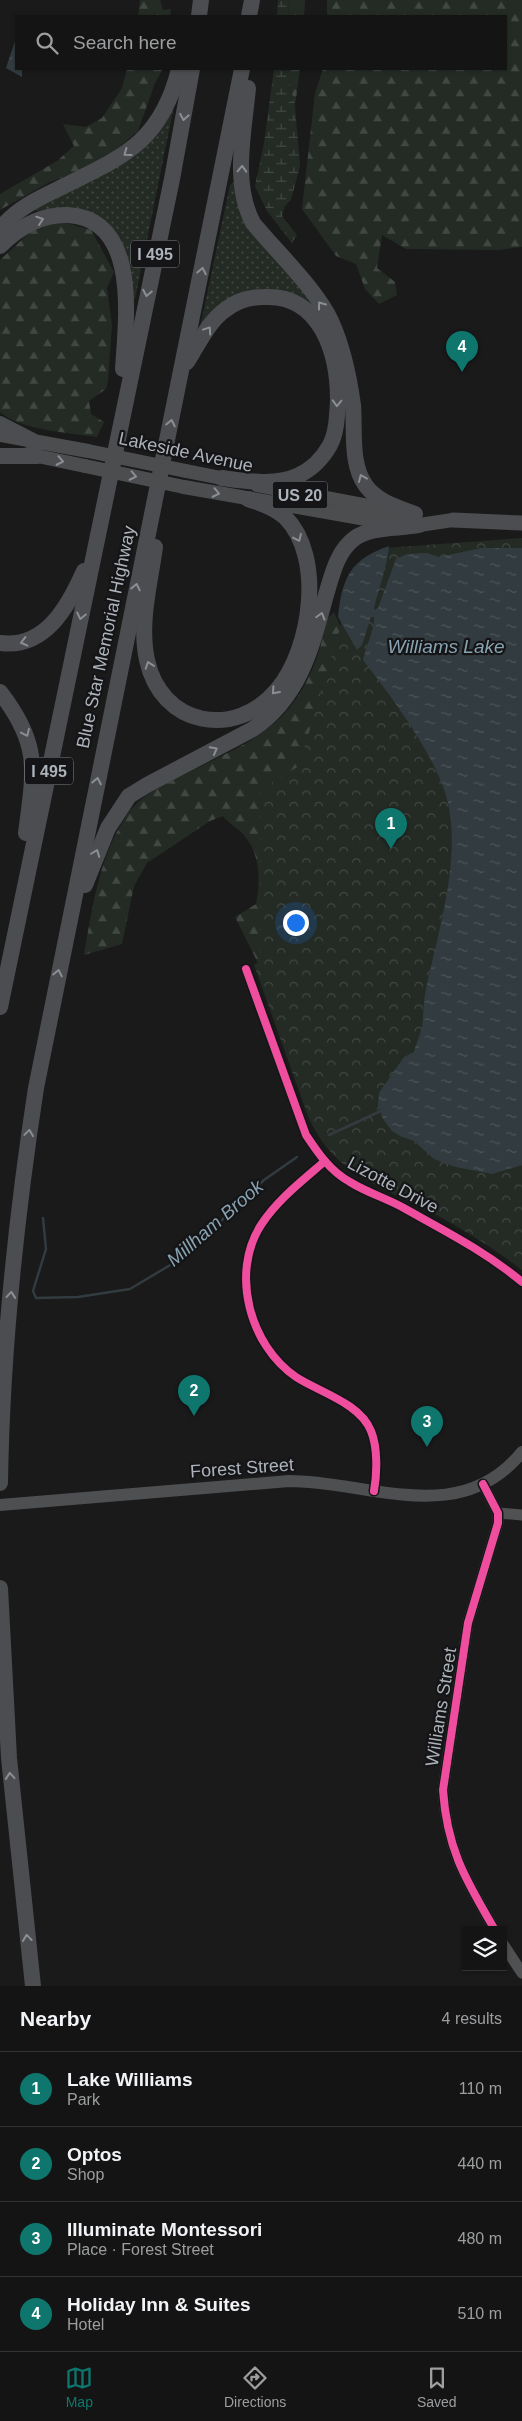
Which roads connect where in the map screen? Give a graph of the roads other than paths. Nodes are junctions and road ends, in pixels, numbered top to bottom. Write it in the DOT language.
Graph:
graph roads {
  1 [pos="252,0"];
  2 [pos="258,0"];
  3 [pos="249,15"];
  4 [pos="256,15"];
  5 [pos="179,70"];
  6 [pos="192,70"];
  7 [pos="242,70"];
  8 [pos="250,70"];
  9 [pos="0,229"];
  10 [pos="0,246"];
  11 [pos="182,371"];
  12 [pos="0,424"];
  13 [pos="0,435"];
  14 [pos="118,440"];
  15 [pos="0,449"];
  16 [pos="35,449"];
  17 [pos="0,456"];
  18 [pos="222,478"];
  19 [pos="248,499"];
  20 [pos="153,505"];
  21 [pos="417,519"];
  22 [pos="453,520"];
  23 [pos="522,522"];
  24 [pos="98,534"];
  25 [pos="0,643"];
  26 [pos="0,692"];
  27 [pos="64,949"];
  28 [pos="246,969"];
  29 [pos="4,985"];
  30 [pos="0,1007"];
  31 [pos="324,1161"];
  32 [pos="522,1282"];
  33 [pos="522,1452"];
  34 [pos="0,1483"];
  35 [pos="483,1484"];
  36 [pos="374,1491"];
  37 [pos="0,1504"];
  38 [pos="498,1513"];
  39 [pos="522,1515"];
  40 [pos="0,1588"];
  41 [pos="493,1926"];
  42 [pos="507,1950"];
  43 [pos="522,1973"];
  44 [pos="33,1986"];
  1 -- 3 [label="highway"];
  2 -- 4 [label="highway"];
  5 -- 9 [label="highway, one-way"];
  6 -- 14 [label="highway, Blue Star Memorial Highway / I 495, one-way"];
  11 -- 7 [label="highway, Blue Star Memorial Highway / I 495, one-way"];
  21 -- 8 [label="highway, one-way"];
  10 -- 14 [label="highway, one-way"];
  11 -- 18 [label="highway, one-way"];
  20 -- 11 [label="highway, Blue Star Memorial Highway / I 495, one-way"];
  12 -- 16 [label="highway"];
  13 -- 16 [label="main road, Lakeside Avenue / US 20"];
  14 -- 24 [label="highway, Blue Star Memorial Highway / I 495"];
  15 -- 16 [label="main road, Lakeside Avenue / US 20"];
  16 -- 17 [label="highway"];
  16 -- 18 [label="main road, Lakeside Avenue / US 20, bridge"];
  16 -- 19 [label="main road, Lakeside Avenue / US 20, one-way, bridge"];
  18 -- 21 [label="main road, Lakeside Avenue / US 20"];
  19 -- 20 [label="highway, one-way"];
  19 -- 21 [label="main road, Lakeside Avenue / US 20"];
  27 -- 20 [label="highway, Blue Star Memorial Highway / I 495, one-way"];
  21 -- 22 [label="main road, Lakeside Avenue / US 20"];
  27 -- 21 [label="highway, one-way"];
  22 -- 23 [label="highway, Lakeside Avenue / US 20"];
  24 -- 25 [label="highway, one-way"];
  24 -- 29 [label="highway, Blue Star Memorial Highway / I 495, one-way"];
  26 -- 29 [label="highway, one-way"];
  34 -- 27 [label="highway, Blue Star Memorial Highway / I 495, one-way"];
  28 -- 31 [label="street, Lizotte Drive"];
  29 -- 30 [label="highway, Blue Star Memorial Highway / I 495"];
  31 -- 32 [label="street, Lizotte Drive"];
  31 -- 36 [label="street"];
  33 -- 35 [label="main road"];
  35 -- 36 [label="main road, Forest Street"];
  35 -- 38 [label="street"];
  36 -- 37 [label="main road, Forest Street"];
  38 -- 39 [label="street"];
  38 -- 41 [label="street, Williams Street"];
  44 -- 40 [label="highway, one-way"];
  42 -- 43 [label="street"];
}
